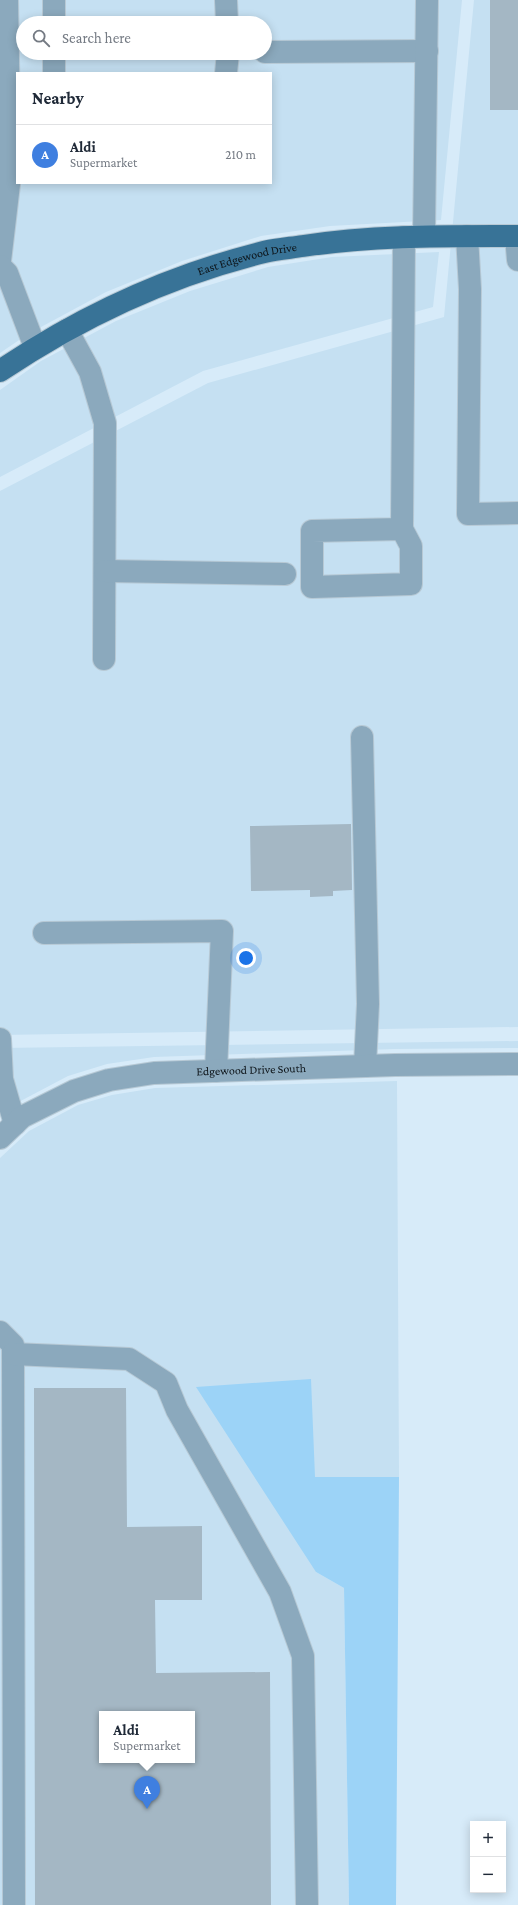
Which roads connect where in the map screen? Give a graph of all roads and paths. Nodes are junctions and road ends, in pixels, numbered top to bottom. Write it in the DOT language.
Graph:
graph roads {
  1 [pos="7,0"];
  2 [pos="54,0"];
  3 [pos="226,0"];
  4 [pos="427,0"];
  5 [pos="54,16"];
  6 [pos="227,16"];
  7 [pos="4,35"];
  8 [pos="427,51"];
  9 [pos="272,52"];
  10 [pos="54,60"];
  11 [pos="227,60"];
  12 [pos="54,72"];
  13 [pos="226,72"];
  14 [pos="4,112"];
  15 [pos="467,236"];
  16 [pos="517,236"];
  17 [pos="414,237"];
  18 [pos="518,260"];
  19 [pos="0,261"];
  20 [pos="0,266"];
  21 [pos="67,330"];
  22 [pos="35,347"];
  23 [pos="0,371"];
  24 [pos="518,513"];
  25 [pos="402,529"];
  26 [pos="105,571"];
  27 [pos="285,574"];
  28 [pos="104,659"];
  29 [pos="362,737"];
  30 [pos="44,933"];
  31 [pos="0,1039"];
  32 [pos="518,1064"];
  33 [pos="365,1066"];
  34 [pos="216,1071"];
  35 [pos="7,1131"];
  36 [pos="0,1332"];
  37 [pos="13,1354"];
  38 [pos="14,1905"];
  39 [pos="307,1905"];
  1 -- 7 [label="street"];
  2 -- 5 [label="street"];
  3 -- 6 [label="street"];
  4 -- 8 [label="street"];
  7 -- 14 [label="street"];
  8 -- 9 [label="street"];
  8 -- 17 [label="street"];
  10 -- 12 [label="street"];
  11 -- 13 [label="street"];
  14 -- 19 [label="street"];
  15 -- 16 [label="main road, East Edgewood Drive"];
  15 -- 17 [label="main road, East Edgewood Drive"];
  15 -- 24 [label="street"];
  16 -- 18 [label="street"];
  17 -- 21 [label="main road, East Edgewood Drive"];
  17 -- 25 [label="street"];
  20 -- 22 [label="street"];
  21 -- 22 [label="main road, East Edgewood Drive"];
  21 -- 26 [label="street"];
  22 -- 23 [label="main road, East Edgewood Drive"];
  25 -- 25 [label="street"];
  26 -- 27 [label="street"];
  26 -- 28 [label="street"];
  29 -- 33 [label="street"];
  30 -- 34 [label="street"];
  31 -- 35 [label="street"];
  32 -- 33 [label="street, Edgewood Drive South"];
  33 -- 34 [label="street, Edgewood Drive South"];
  34 -- 35 [label="street, Edgewood Drive South"];
  36 -- 37 [label="street"];
  37 -- 38 [label="street"];
  37 -- 39 [label="street"];
}
